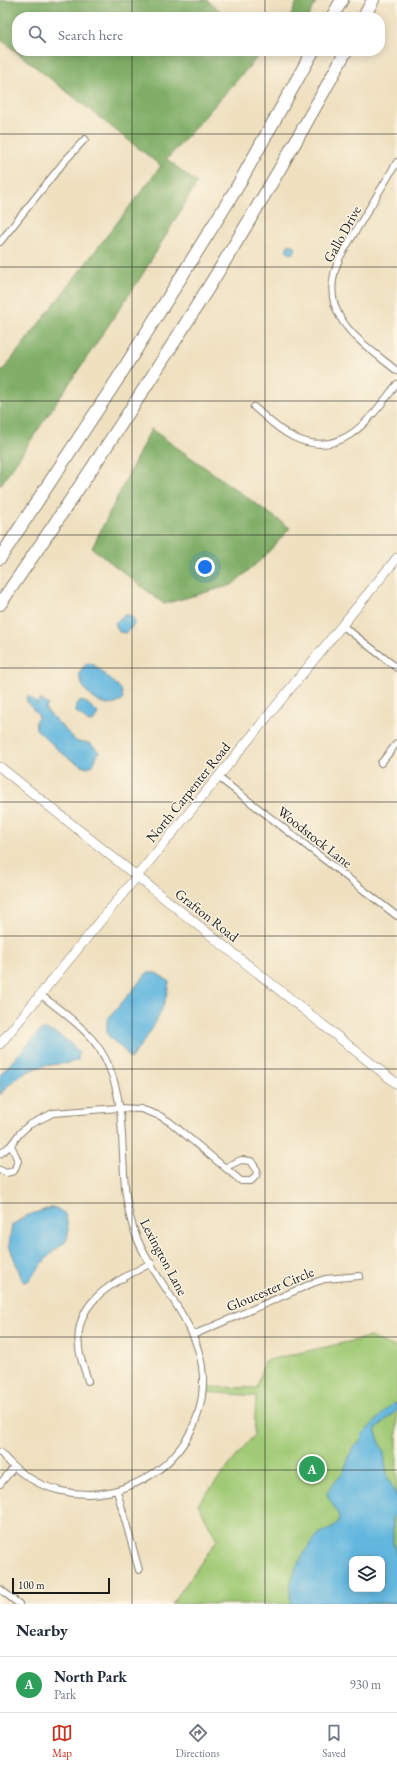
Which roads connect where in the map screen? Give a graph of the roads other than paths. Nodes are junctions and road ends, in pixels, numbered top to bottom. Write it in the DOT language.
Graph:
graph roads {
  1 [pos="342,0"];
  2 [pos="373,0"];
  3 [pos="335,12"];
  4 [pos="367,12"];
  5 [pos="310,56"];
  6 [pos="343,56"];
  7 [pos="85,139"];
  8 [pos="397,162"];
  9 [pos="0,242"];
  10 [pos="397,371"];
  11 [pos="397,384"];
  12 [pos="254,407"];
  13 [pos="0,558"];
  14 [pos="397,558"];
  15 [pos="0,604"];
  16 [pos="343,626"];
  17 [pos="397,668"];
  18 [pos="397,743"];
  19 [pos="381,763"];
  20 [pos="0,767"];
  21 [pos="218,777"];
  22 [pos="137,877"];
  23 [pos="397,916"];
  24 [pos="41,995"];
  25 [pos="0,1044"];
  26 [pos="397,1084"];
  27 [pos="119,1108"];
  28 [pos="11,1145"];
  29 [pos="0,1154"];
  30 [pos="226,1167"];
  31 [pos="0,1170"];
  32 [pos="151,1263"];
  33 [pos="360,1276"];
  34 [pos="193,1335"];
  35 [pos="88,1381"];
  36 [pos="0,1452"];
  37 [pos="14,1467"];
  38 [pos="0,1484"];
  39 [pos="117,1492"];
  40 [pos="139,1570"];
  41 [pos="0,1589"];
  42 [pos="19,1604"];
  1 -- 3 [label="highway"];
  2 -- 4 [label="highway"];
  5 -- 13 [label="highway"];
  6 -- 15 [label="highway"];
  7 -- 9 [label="street"];
  8 -- 10 [label="street, Gallo Drive"];
  11 -- 12 [label="street"];
  14 -- 16 [label="street, North Carpenter Road"];
  16 -- 17 [label="street"];
  16 -- 21 [label="street, North Carpenter Road"];
  18 -- 19 [label="street"];
  20 -- 22 [label="street, Grafton Road"];
  21 -- 22 [label="street, North Carpenter Road"];
  21 -- 23 [label="street, Woodstock Lane"];
  22 -- 24 [label="street, North Carpenter Road"];
  22 -- 26 [label="street, Grafton Road"];
  24 -- 25 [label="street, North Carpenter Road"];
  24 -- 27 [label="street, Lexington Lane"];
  27 -- 28 [label="street"];
  27 -- 30 [label="street"];
  27 -- 32 [label="street, Lexington Lane"];
  28 -- 29 [label="street"];
  28 -- 31 [label="street"];
  30 -- 30 [label="street"];
  32 -- 34 [label="street, Lexington Lane"];
  32 -- 35 [label="street"];
  33 -- 34 [label="street, Gloucester Circle"];
  34 -- 39 [label="street, Lexington Lane"];
  36 -- 37 [label="street, Lexington Lane"];
  37 -- 38 [label="street"];
  37 -- 39 [label="street, Lexington Lane"];
  39 -- 40 [label="street"];
  41 -- 42 [label="street"];
}
